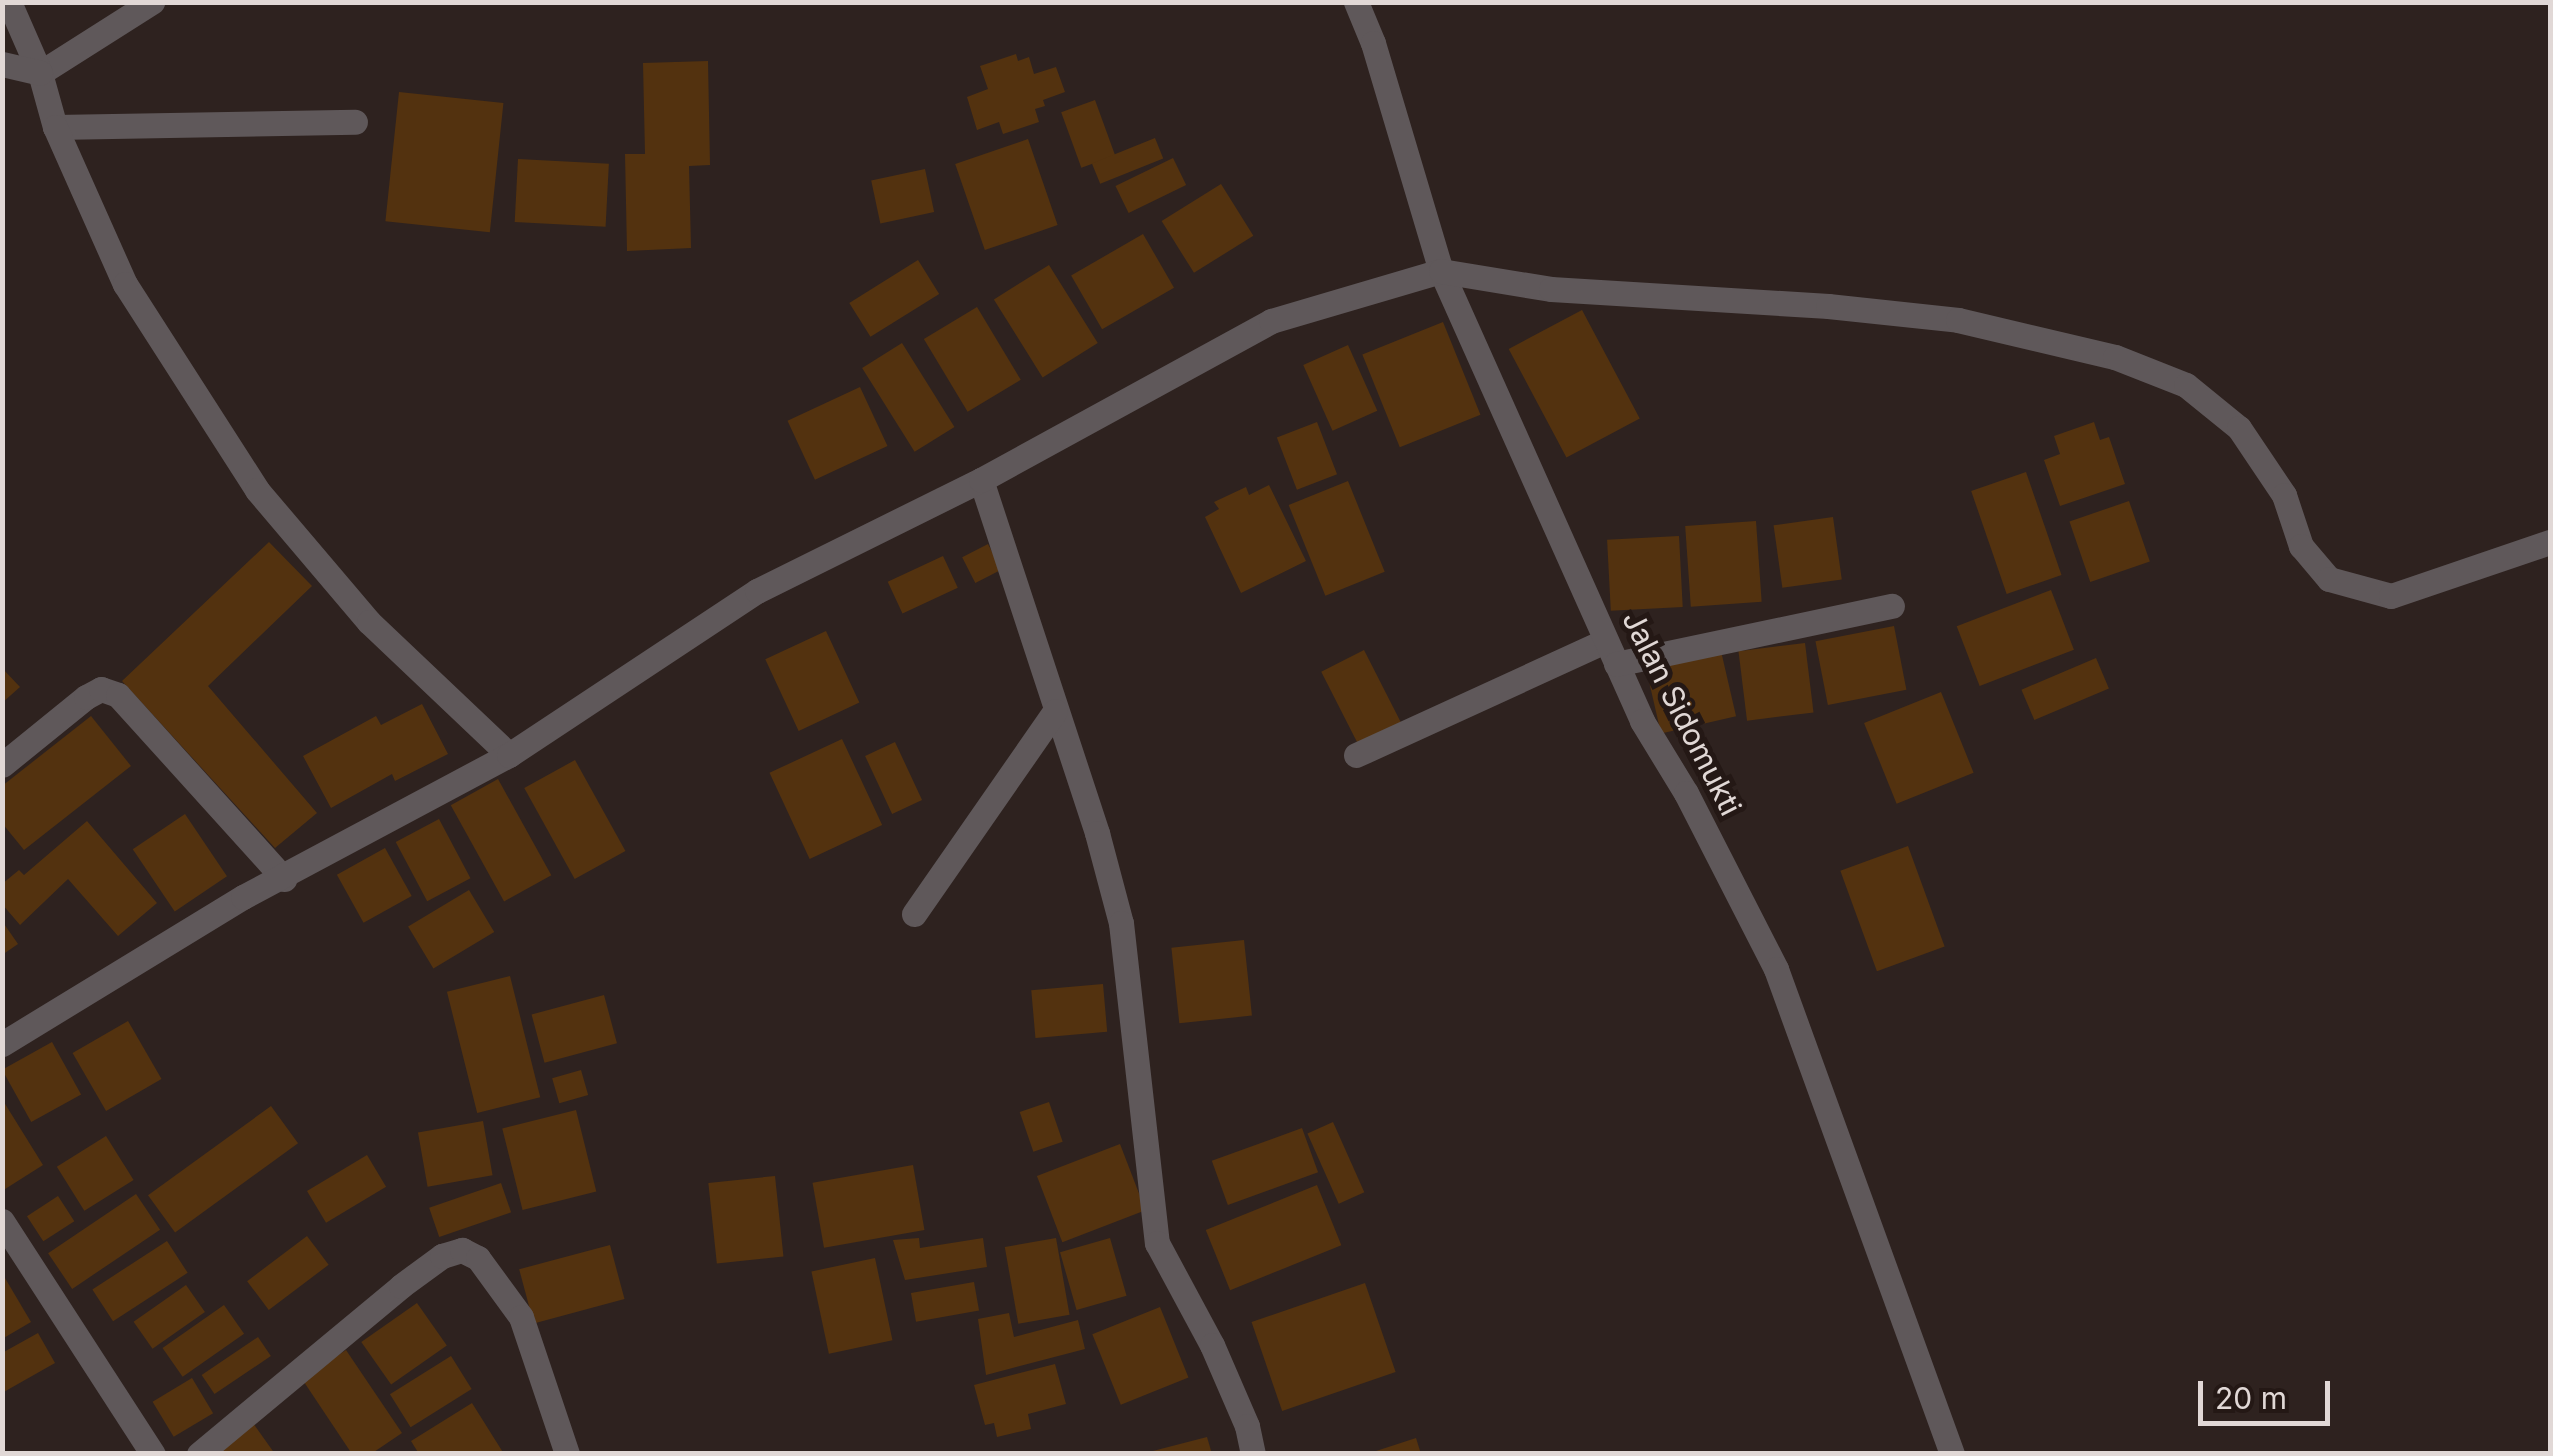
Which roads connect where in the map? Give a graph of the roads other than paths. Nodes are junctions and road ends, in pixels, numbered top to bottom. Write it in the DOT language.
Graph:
graph roads {
  1 [pos="8,2"];
  2 [pos="152,2"];
  3 [pos="1356,2"];
  4 [pos="2,64"];
  5 [pos="40,72"];
  6 [pos="356,122"];
  7 [pos="55,127"];
  8 [pos="1441,272"];
  9 [pos="981,480"];
  10 [pos="2550,542"];
  11 [pos="1892,606"];
  12 [pos="1611,652"];
  13 [pos="1055,712"];
  14 [pos="1356,754"];
  15 [pos="509,755"];
  16 [pos="2,764"];
  17 [pos="284,879"];
  18 [pos="914,914"];
  19 [pos="2,1044"];
  20 [pos="2,1222"];
  21 [pos="153,1454"];
  22 [pos="198,1454"];
  23 [pos="568,1454"];
  24 [pos="1253,1454"];
  25 [pos="1952,1454"];
  1 -- 5 [label="street"];
  2 -- 5 [label="street"];
  3 -- 8 [label="street, Jalan Sidomukti"];
  4 -- 5 [label="street"];
  5 -- 7 [label="street"];
  6 -- 7 [label="street"];
  7 -- 15 [label="street"];
  8 -- 9 [label="street"];
  8 -- 10 [label="street"];
  8 -- 12 [label="street, Jalan Sidomukti"];
  9 -- 13 [label="street"];
  9 -- 15 [label="street"];
  11 -- 12 [label="street"];
  12 -- 14 [label="street"];
  12 -- 25 [label="street, Jalan Sidomukti"];
  13 -- 18 [label="street"];
  13 -- 24 [label="street"];
  15 -- 17 [label="street"];
  16 -- 17 [label="street"];
  17 -- 19 [label="street"];
  20 -- 21 [label="street"];
  22 -- 23 [label="street"];
}
